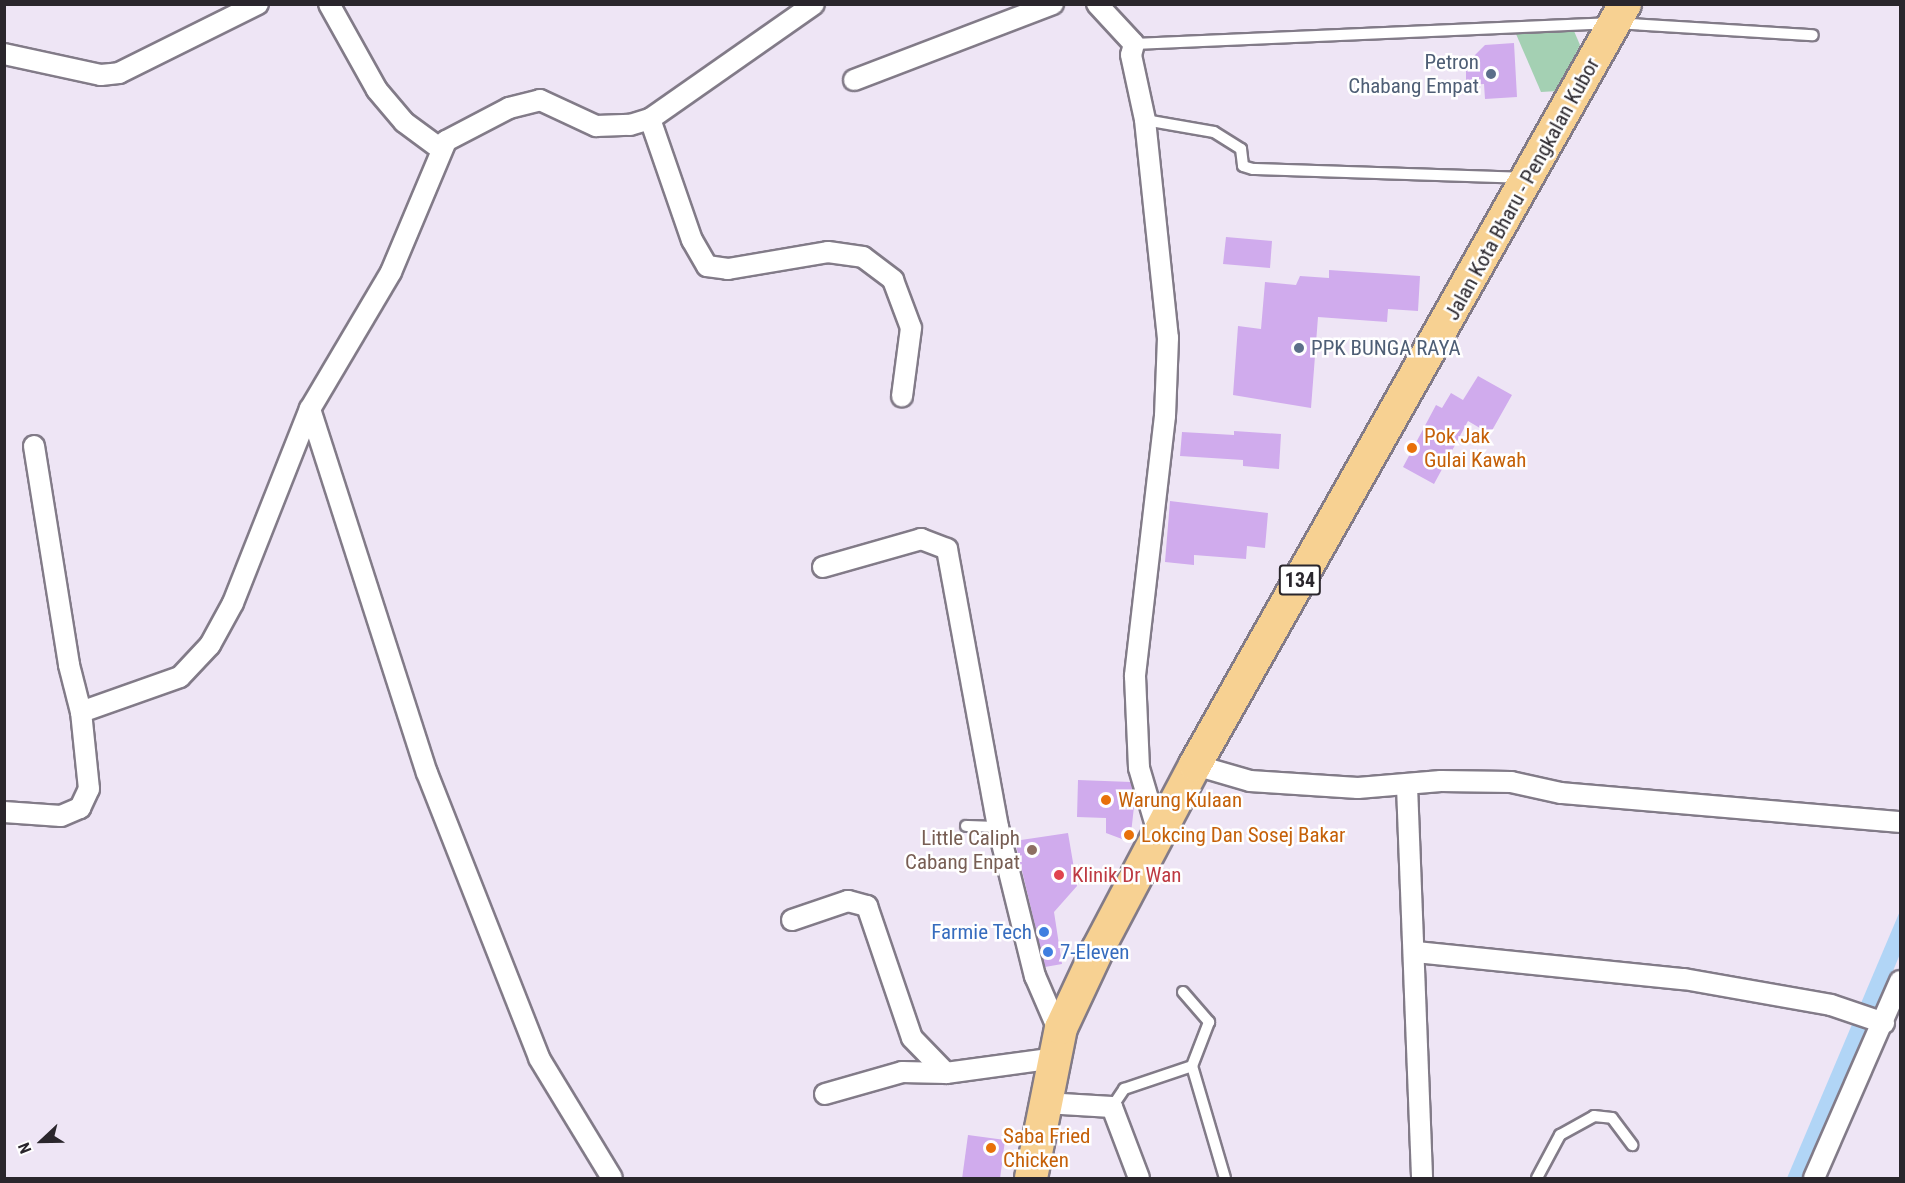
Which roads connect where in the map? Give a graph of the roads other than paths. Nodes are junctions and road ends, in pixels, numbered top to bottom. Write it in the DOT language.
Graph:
graph roads {
  1 [pos="258,4"];
  2 [pos="329,4"];
  3 [pos="814,4"];
  4 [pos="1053,4"];
  5 [pos="1097,4"];
  6 [pos="1619,14"];
  7 [pos="1813,35"];
  8 [pos="1134,44"];
  9 [pos="4,54"];
  10 [pos="854,80"];
  11 [pos="650,118"];
  12 [pos="1144,120"];
  13 [pos="442,150"];
  14 [pos="1526,178"];
  15 [pos="902,396"];
  16 [pos="310,409"];
  17 [pos="34,446"];
  18 [pos="823,567"];
  19 [pos="81,712"];
  20 [pos="1195,765"];
  21 [pos="1407,786"];
  22 [pos="4,812"];
  23 [pos="1900,822"];
  24 [pos="966,826"];
  25 [pos="998,827"];
  26 [pos="1159,836"];
  27 [pos="792,920"];
  28 [pos="1416,952"];
  29 [pos="1900,981"];
  30 [pos="1183,992"];
  31 [pos="1873,1018"];
  32 [pos="1057,1046"];
  33 [pos="1192,1065"];
  34 [pos="946,1073"];
  35 [pos="825,1094"];
  36 [pos="1046,1103"];
  37 [pos="1112,1107"];
  38 [pos="1632,1144"];
  39 [pos="612,1179"];
  40 [pos="1031,1179"];
  41 [pos="1138,1179"];
  42 [pos="1225,1179"];
  43 [pos="1422,1179"];
  44 [pos="1537,1179"];
  45 [pos="1814,1179"];
  1 -- 9 [label="street"];
  2 -- 13 [label="street"];
  3 -- 11 [label="street"];
  4 -- 10 [label="street"];
  5 -- 8 [label="street"];
  6 -- 7 [label="lane"];
  6 -- 8 [label="lane"];
  6 -- 14 [label="main road, Jalan Kota Bharu - Pengkalan Kubor / 134"];
  8 -- 12 [label="street"];
  11 -- 13 [label="street"];
  11 -- 15 [label="street"];
  12 -- 14 [label="lane"];
  12 -- 26 [label="street"];
  13 -- 16 [label="street"];
  14 -- 20 [label="main road, Jalan Kota Bharu - Pengkalan Kubor / 134"];
  16 -- 19 [label="street"];
  16 -- 39 [label="street"];
  17 -- 19 [label="street"];
  18 -- 25 [label="street"];
  19 -- 22 [label="street"];
  20 -- 21 [label="street"];
  20 -- 26 [label="main road, Jalan Kota Bharu - Pengkalan Kubor / 134"];
  21 -- 23 [label="street"];
  21 -- 28 [label="street"];
  24 -- 25 [label="lane"];
  25 -- 32 [label="street"];
  26 -- 32 [label="main road, Jalan Kota Bharu - Pengkalan Kubor / 134"];
  27 -- 34 [label="street"];
  28 -- 31 [label="street"];
  28 -- 43 [label="street"];
  29 -- 31 [label="street"];
  30 -- 33 [label="lane"];
  31 -- 45 [label="street"];
  32 -- 34 [label="street"];
  32 -- 36 [label="main road, Jalan Kota Bharu - Pengkalan Kubor / 134"];
  33 -- 37 [label="lane"];
  33 -- 42 [label="lane"];
  34 -- 35 [label="street"];
  36 -- 37 [label="street"];
  36 -- 40 [label="main road, Jalan Kota Bharu - Pengkalan Kubor / 134"];
  37 -- 41 [label="street"];
  38 -- 44 [label="lane"];
}
